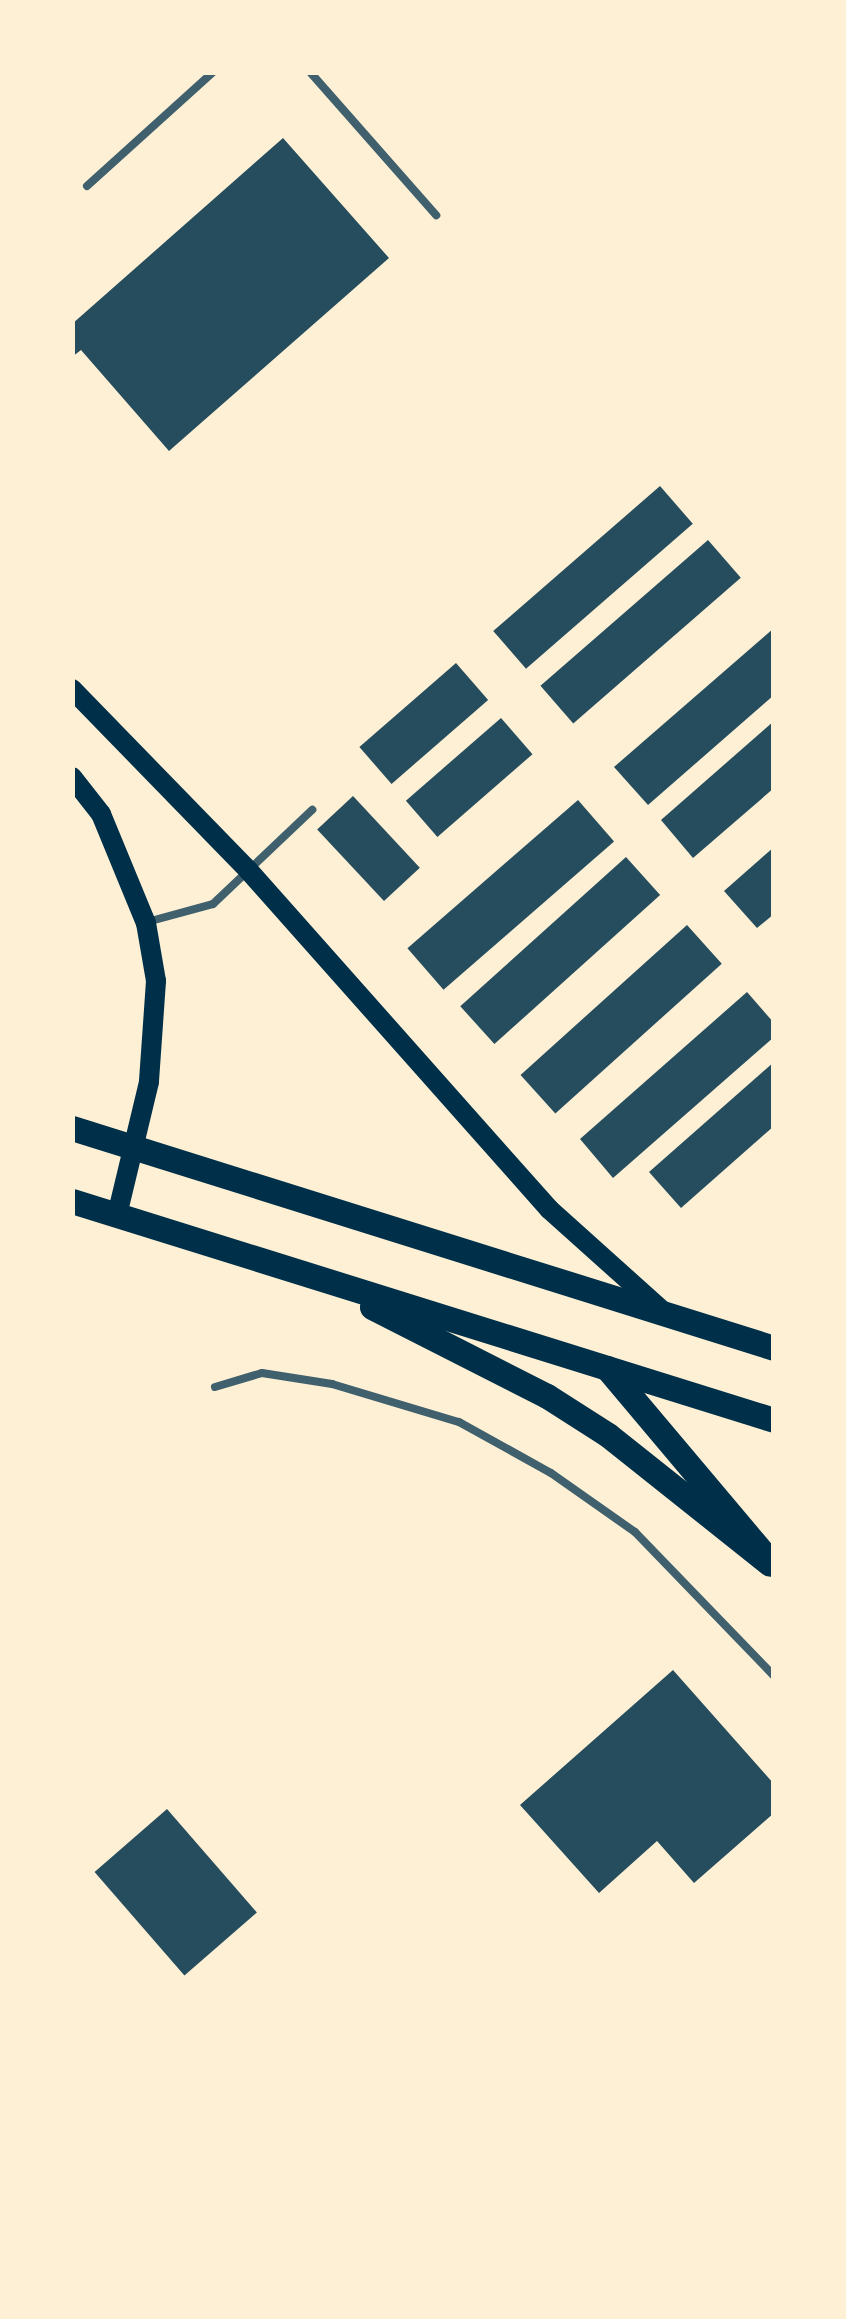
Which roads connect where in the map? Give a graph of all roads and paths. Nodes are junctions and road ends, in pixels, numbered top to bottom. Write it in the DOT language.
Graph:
graph roads {
  1 [pos="213,72"];
  2 [pos="310,72"];
  3 [pos="87,186"];
  4 [pos="436,214"];
  5 [pos="72,689"];
  6 [pos="72,777"];
  7 [pos="312,810"];
  8 [pos="248,871"];
  9 [pos="146,922"];
  10 [pos="72,1128"];
  11 [pos="136,1148"];
  12 [pos="72,1201"];
  13 [pos="117,1215"];
  14 [pos="314,1277"];
  15 [pos="670,1317"];
  16 [pos="774,1348"];
  17 [pos="607,1368"];
  18 [pos="215,1387"];
  19 [pos="774,1420"];
  20 [pos="772,1566"];
  21 [pos="774,1676"];
  1 -- 3 [label="lane"];
  2 -- 4 [label="lane"];
  5 -- 8 [label="main road"];
  6 -- 9 [label="main road"];
  7 -- 8 [label="lane"];
  8 -- 9 [label="lane"];
  8 -- 15 [label="main road"];
  9 -- 11 [label="main road"];
  10 -- 11 [label="main road"];
  11 -- 13 [label="main road"];
  11 -- 15 [label="main road"];
  12 -- 13 [label="main road"];
  13 -- 14 [label="main road"];
  14 -- 17 [label="main road"];
  14 -- 20 [label="main road"];
  15 -- 16 [label="main road"];
  17 -- 19 [label="main road"];
  17 -- 20 [label="main road"];
  18 -- 21 [label="lane"];
}
